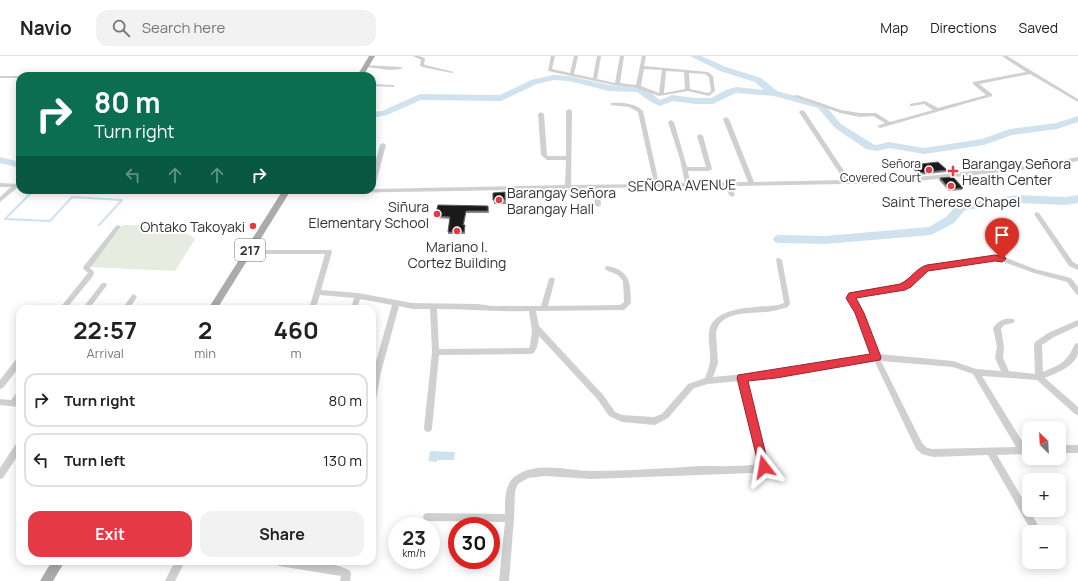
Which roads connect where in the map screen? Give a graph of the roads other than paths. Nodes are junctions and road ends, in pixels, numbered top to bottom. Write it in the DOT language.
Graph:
graph roads {
  1 [pos="372,56"];
  2 [pos="415,56"];
  3 [pos="554,56"];
  4 [pos="576,56"];
  5 [pos="599,56"];
  6 [pos="622,56"];
  7 [pos="644,56"];
  8 [pos="1004,56"];
  9 [pos="366,66"];
  10 [pos="642,67"];
  11 [pos="401,68"];
  12 [pos="664,69"];
  13 [pos="686,71"];
  14 [pos="362,72"];
  15 [pos="452,72"];
  16 [pos="1031,72"];
  17 [pos="572,74"];
  18 [pos="0,77"];
  19 [pos="16,77"];
  20 [pos="595,78"];
  21 [pos="617,84"];
  22 [pos="376,85"];
  23 [pos="393,86"];
  24 [pos="638,87"];
  25 [pos="688,90"];
  26 [pos="661,95"];
  27 [pos="795,96"];
  28 [pos="1078,100"];
  29 [pos="613,104"];
  30 [pos="912,106"];
  31 [pos="937,110"];
  32 [pos="569,111"];
  33 [pos="802,112"];
  34 [pos="541,114"];
  35 [pos="726,119"];
  36 [pos="671,122"];
  37 [pos="888,123"];
  38 [pos="880,126"];
  39 [pos="700,136"];
  40 [pos="383,145"];
  41 [pos="567,158"];
  42 [pos="1078,159"];
  43 [pos="685,169"];
  44 [pos="376,171"];
  45 [pos="848,182"];
  46 [pos="752,184"];
  47 [pos="0,185"];
  48 [pos="688,185"];
  49 [pos="729,185"];
  50 [pos="16,186"];
  51 [pos="596,186"];
  52 [pos="657,186"];
  53 [pos="16,188"];
  54 [pos="568,188"];
  55 [pos="376,189"];
  56 [pos="284,194"];
  57 [pos="732,195"];
  58 [pos="0,200"];
  59 [pos="598,205"];
  60 [pos="1037,214"];
  61 [pos="118,227"];
  62 [pos="249,252"];
  63 [pos="779,260"];
  64 [pos="608,268"];
  65 [pos="1078,268"];
  66 [pos="552,279"];
  67 [pos="104,285"];
  68 [pos="317,292"];
  69 [pos="1078,292"];
  70 [pos="358,296"];
  71 [pos="134,297"];
  72 [pos="396,303"];
  73 [pos="65,305"];
  74 [pos="88,305"];
  75 [pos="128,305"];
  76 [pos="215,305"];
  77 [pos="313,305"];
  78 [pos="355,305"];
  79 [pos="433,306"];
  80 [pos="544,308"];
  81 [pos="532,309"];
  82 [pos="1011,320"];
  83 [pos="1078,322"];
  84 [pos="536,328"];
  85 [pos="1078,346"];
  86 [pos="436,352"];
  87 [pos="876,357"];
  88 [pos="16,365"];
  89 [pos="976,372"];
  90 [pos="1006,374"];
  91 [pos="1040,377"];
  92 [pos="376,378"];
  93 [pos="742,378"];
  94 [pos="708,381"];
  95 [pos="0,386"];
  96 [pos="0,402"];
  97 [pos="16,404"];
  98 [pos="1078,412"];
  99 [pos="428,428"];
  100 [pos="1022,444"];
  101 [pos="1066,449"];
  102 [pos="1078,449"];
  103 [pos="1022,450"];
  104 [pos="16,451"];
  105 [pos="991,452"];
  106 [pos="0,473"];
  107 [pos="440,517"];
  108 [pos="510,518"];
  109 [pos="1033,525"];
  110 [pos="56,565"];
  111 [pos="178,565"];
  112 [pos="304,565"];
  113 [pos="345,577"];
  114 [pos="46,581"];
  115 [pos="170,581"];
  116 [pos="504,581"];
  1 -- 9 [label="main road"];
  2 -- 15 [label="street"];
  3 -- 17 [label="street"];
  4 -- 17 [label="street"];
  5 -- 20 [label="street"];
  6 -- 21 [label="street"];
  7 -- 10 [label="street"];
  8 -- 16 [label="street"];
  9 -- 11 [label="street"];
  9 -- 14 [label="main road"];
  10 -- 12 [label="street"];
  10 -- 24 [label="street"];
  12 -- 13 [label="street"];
  12 -- 26 [label="street"];
  13 -- 25 [label="street"];
  13 -- 25 [label="street"];
  16 -- 28 [label="street"];
  16 -- 31 [label="street"];
  17 -- 20 [label="street"];
  18 -- 19 [label="street"];
  20 -- 21 [label="street"];
  21 -- 24 [label="street"];
  22 -- 23 [label="street"];
  24 -- 26 [label="street"];
  25 -- 26 [label="street"];
  27 -- 37 [label="street"];
  29 -- 52 [label="street"];
  30 -- 31 [label="street"];
  31 -- 37 [label="street"];
  32 -- 41 [label="street"];
  33 -- 45 [label="street"];
  34 -- 41 [label="street"];
  35 -- 46 [label="street"];
  36 -- 43 [label="street"];
  37 -- 38 [label="street"];
  39 -- 43 [label="street"];
  40 -- 44 [label="street"];
  41 -- 54 [label="street"];
  42 -- 45 [label="street, SEÑORA AVENUE"];
  43 -- 48 [label="street"];
  45 -- 46 [label="street, SEÑORA AVENUE"];
  46 -- 49 [label="street, SEÑORA AVENUE"];
  47 -- 50 [label="street"];
  48 -- 49 [label="street, SEÑORA AVENUE"];
  48 -- 52 [label="street, SEÑORA AVENUE"];
  49 -- 57 [label="street"];
  51 -- 52 [label="street, SEÑORA AVENUE"];
  51 -- 54 [label="street, SEÑORA AVENUE"];
  51 -- 59 [label="street"];
  53 -- 58 [label="street"];
  54 -- 55 [label="street, SEÑORA AVENUE"];
  56 -- 62 [label="main road, 217"];
  60 -- 65 [label="street"];
  61 -- 73 [label="street"];
  62 -- 68 [label="street"];
  62 -- 76 [label="main road, 217"];
  63 -- 94 [label="street"];
  64 -- 80 [label="street"];
  66 -- 80 [label="street"];
  67 -- 74 [label="street"];
  68 -- 70 [label="street"];
  68 -- 77 [label="street"];
  69 -- 87 [label="street"];
  70 -- 72 [label="street"];
  70 -- 78 [label="street"];
  71 -- 75 [label="street"];
  72 -- 79 [label="street"];
  72 -- 92 [label="street"];
  79 -- 81 [label="street"];
  79 -- 86 [label="street"];
  80 -- 81 [label="street"];
  81 -- 84 [label="street"];
  82 -- 90 [label="street"];
  83 -- 91 [label="street"];
  84 -- 86 [label="street"];
  84 -- 94 [label="street"];
  85 -- 91 [label="street"];
  86 -- 99 [label="street"];
  87 -- 89 [label="street"];
  87 -- 93 [label="street"];
  87 -- 105 [label="street"];
  88 -- 95 [label="street"];
  89 -- 90 [label="street"];
  89 -- 100 [label="street"];
  90 -- 91 [label="street"];
  91 -- 98 [label="street"];
  93 -- 94 [label="street"];
  93 -- 108 [label="street"];
  96 -- 97 [label="street"];
  101 -- 102 [label="street"];
  103 -- 105 [label="street"];
  104 -- 106 [label="street"];
  105 -- 109 [label="street"];
  107 -- 108 [label="street"];
  108 -- 116 [label="street"];
  110 -- 114 [label="main road"];
  111 -- 115 [label="street"];
  112 -- 113 [label="street"];
}
